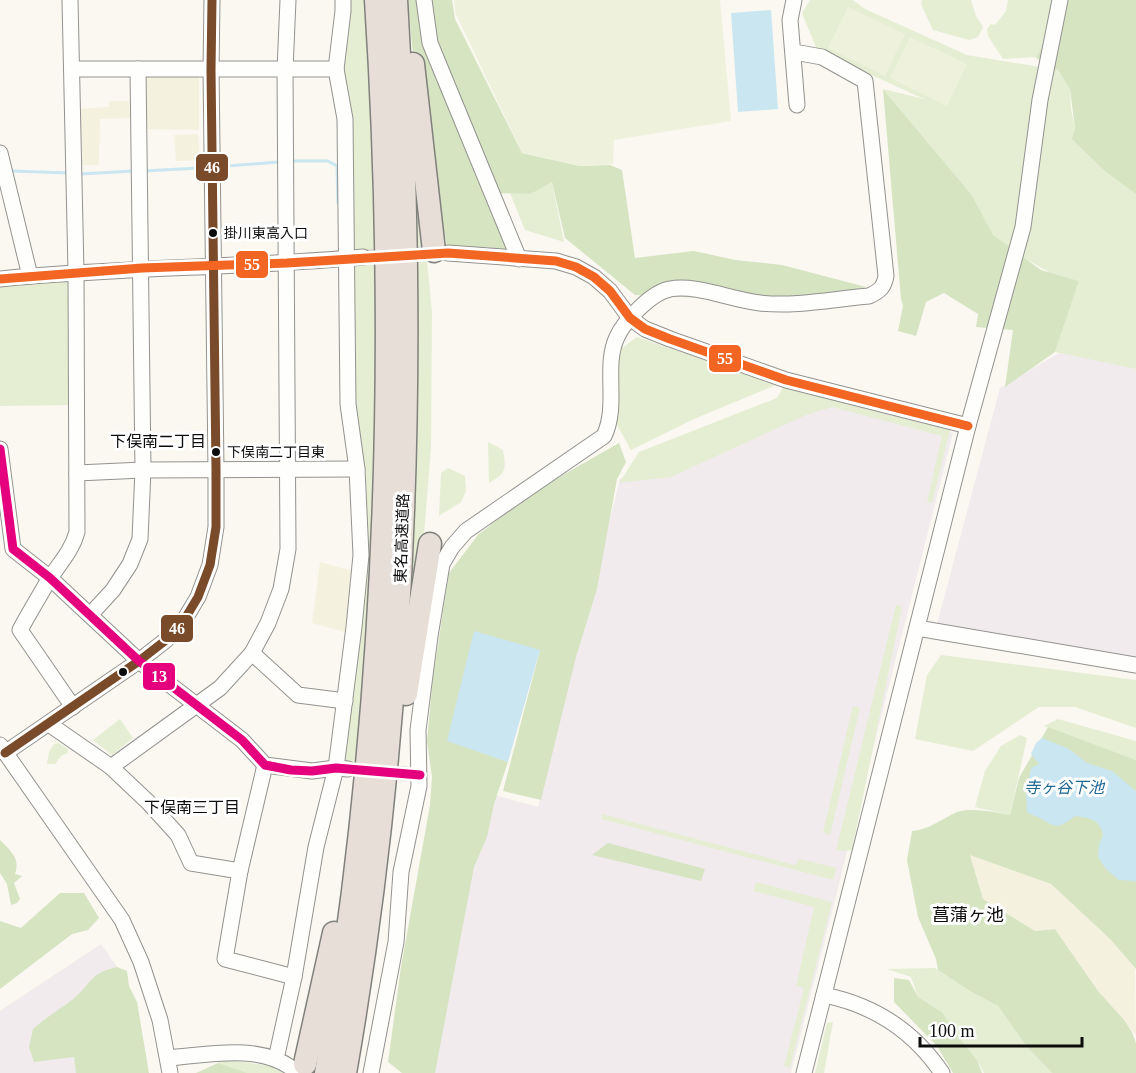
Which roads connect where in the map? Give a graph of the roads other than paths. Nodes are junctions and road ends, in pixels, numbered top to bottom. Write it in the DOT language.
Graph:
graph roads {
  1 [pos="70,0"];
  2 [pos="212,0"];
  3 [pos="288,0"];
  4 [pos="343,0"];
  5 [pos="376,0"];
  6 [pos="396,0"];
  7 [pos="405,0"];
  8 [pos="424,0"];
  9 [pos="794,0"];
  10 [pos="1060,0"];
  11 [pos="794,52"];
  12 [pos="72,69"];
  13 [pos="138,69"];
  14 [pos="336,69"];
  15 [pos="211,70"];
  16 [pos="285,70"];
  17 [pos="797,105"];
  18 [pos="0,153"];
  19 [pos="441,252"];
  20 [pos="363,257"];
  21 [pos="347,259"];
  22 [pos="519,259"];
  23 [pos="287,263"];
  24 [pos="214,266"];
  25 [pos="142,268"];
  26 [pos="76,272"];
  27 [pos="30,276"];
  28 [pos="0,279"];
  29 [pos="630,318"];
  30 [pos="968,426"];
  31 [pos="0,449"];
  32 [pos="289,469"];
  33 [pos="357,469"];
  34 [pos="143,470"];
  35 [pos="216,470"];
  36 [pos="77,473"];
  37 [pos="430,544"];
  38 [pos="7,550"];
  39 [pos="50,578"];
  40 [pos="90,615"];
  41 [pos="917,628"];
  42 [pos="252,653"];
  43 [pos="139,661"];
  44 [pos="1136,665"];
  45 [pos="345,701"];
  46 [pos="197,705"];
  47 [pos="73,707"];
  48 [pos="49,724"];
  49 [pos="3,749"];
  50 [pos="265,765"];
  51 [pos="111,767"];
  52 [pos="350,772"];
  53 [pos="240,871"];
  54 [pos="372,903"];
  55 [pos="294,976"];
  56 [pos="824,995"];
  57 [pos="276,1059"];
  58 [pos="169,1065"];
  59 [pos="308,1068"];
  60 [pos="345,1073"];
  61 [pos="371,1073"];
  62 [pos="804,1073"];
  63 [pos="942,1073"];
  1 -- 12 [label="street"];
  2 -- 15 [label="street"];
  3 -- 16 [label="street"];
  4 -- 14 [label="street"];
  5 -- 52 [label="highway, 東名高速道路"];
  6 -- 54 [label="highway, 東名高速道路"];
  7 -- 19 [label="highway"];
  8 -- 22 [label="street"];
  9 -- 11 [label="street"];
  10 -- 30 [label="street"];
  11 -- 17 [label="street"];
  11 -- 29 [label="street"];
  12 -- 13 [label="street"];
  12 -- 26 [label="street"];
  13 -- 15 [label="street"];
  13 -- 25 [label="street"];
  14 -- 16 [label="street"];
  14 -- 21 [label="street"];
  15 -- 16 [label="street"];
  15 -- 24 [label="street"];
  16 -- 23 [label="street"];
  18 -- 27 [label="street"];
  19 -- 22 [label="street"];
  20 -- 21 [label="street"];
  21 -- 23 [label="street"];
  21 -- 33 [label="street"];
  22 -- 29 [label="street"];
  23 -- 24 [label="street"];
  23 -- 32 [label="street"];
  24 -- 25 [label="street"];
  24 -- 35 [label="street"];
  25 -- 26 [label="street"];
  25 -- 34 [label="street"];
  26 -- 27 [label="street"];
  26 -- 36 [label="street"];
  27 -- 28 [label="street"];
  29 -- 30 [label="street"];
  29 -- 61 [label="street"];
  30 -- 41 [label="street"];
  31 -- 38 [label="street"];
  32 -- 33 [label="street"];
  32 -- 35 [label="street"];
  32 -- 42 [label="street"];
  33 -- 45 [label="street"];
  34 -- 35 [label="street"];
  34 -- 36 [label="street"];
  34 -- 40 [label="street"];
  35 -- 43 [label="street"];
  36 -- 39 [label="street"];
  37 -- 54 [label="highway"];
  38 -- 39 [label="street"];
  39 -- 40 [label="street"];
  39 -- 47 [label="street"];
  40 -- 43 [label="street"];
  41 -- 44 [label="street"];
  41 -- 56 [label="street"];
  42 -- 45 [label="street"];
  42 -- 46 [label="street"];
  43 -- 46 [label="street"];
  43 -- 47 [label="street"];
  45 -- 52 [label="street"];
  46 -- 50 [label="street"];
  46 -- 51 [label="street"];
  47 -- 48 [label="street"];
  48 -- 49 [label="street"];
  48 -- 51 [label="street"];
  49 -- 58 [label="street"];
  50 -- 52 [label="street"];
  50 -- 53 [label="street"];
  51 -- 53 [label="street"];
  52 -- 55 [label="street"];
  52 -- 59 [label="highway, 東名高速道路"];
  53 -- 55 [label="street"];
  54 -- 60 [label="highway, 東名高速道路"];
  55 -- 57 [label="street"];
  56 -- 62 [label="street"];
  56 -- 63 [label="street"];
  57 -- 58 [label="street"];
  57 -- 59 [label="street"];
}
